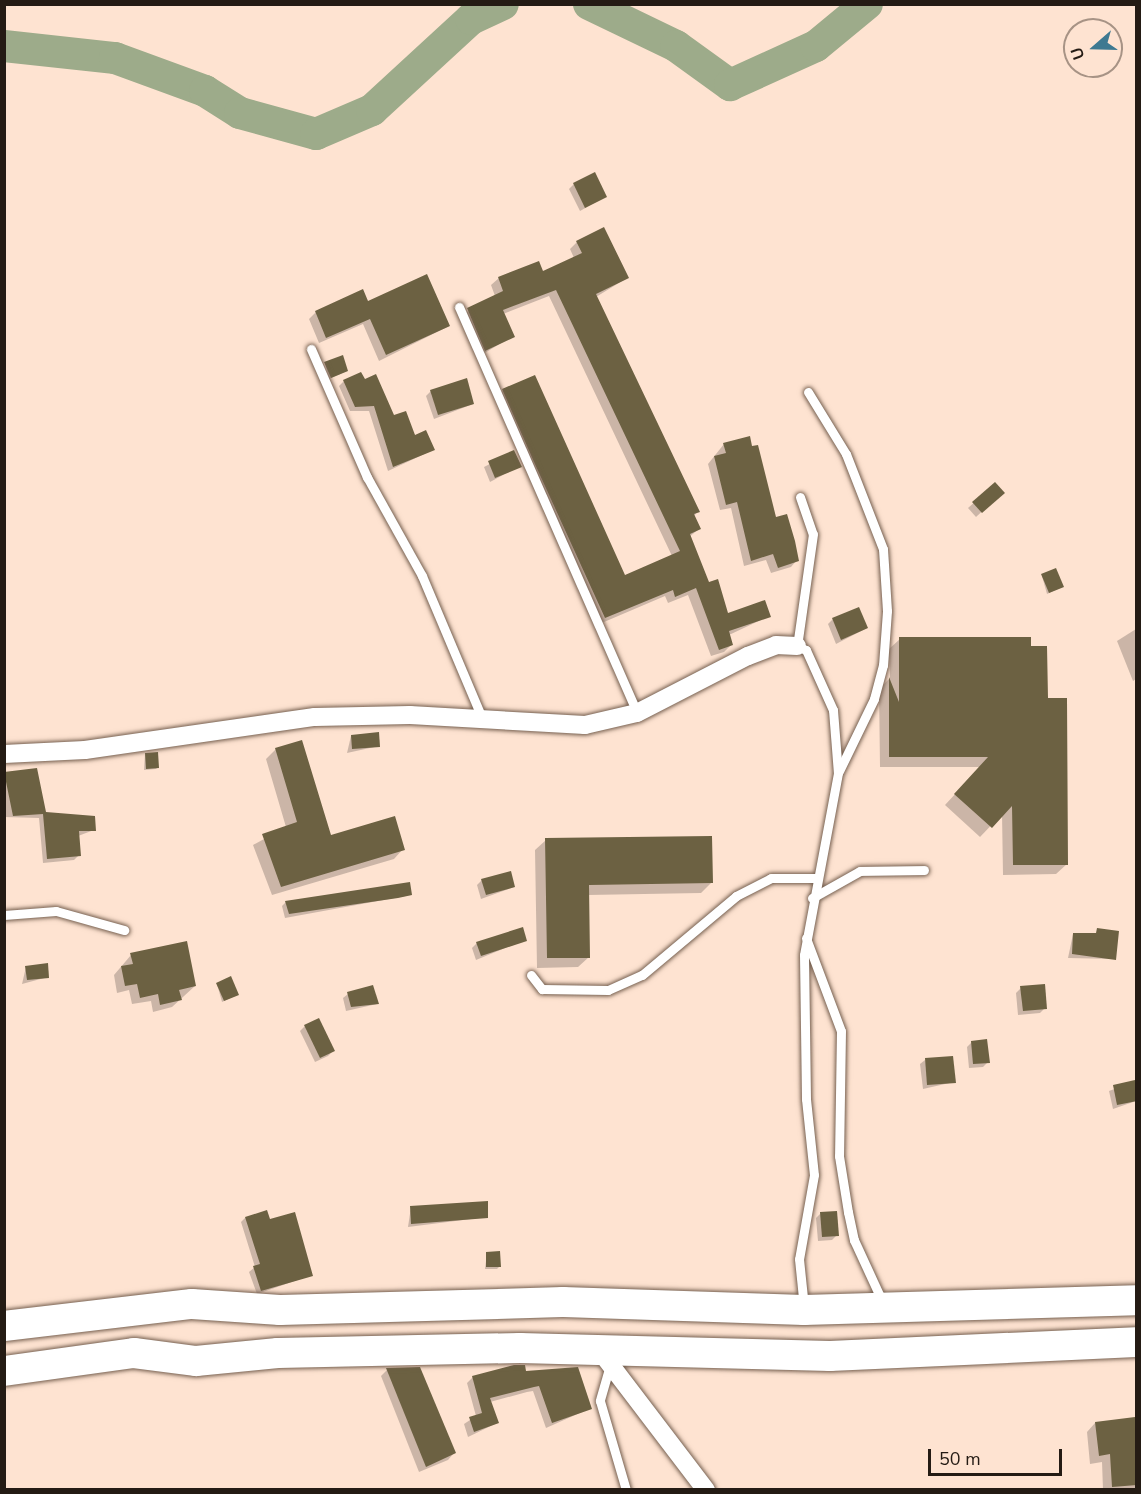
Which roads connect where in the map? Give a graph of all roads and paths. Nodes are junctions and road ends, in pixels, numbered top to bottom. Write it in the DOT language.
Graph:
graph roads {
  1 [pos="459,307"];
  2 [pos="311,350"];
  3 [pos="808,392"];
  4 [pos="800,497"];
  5 [pos="797,646"];
  6 [pos="637,713"];
  7 [pos="482,718"];
  8 [pos="4,754"];
  9 [pos="838,773"];
  10 [pos="924,870"];
  11 [pos="815,878"];
  12 [pos="812,898"];
  13 [pos="4,915"];
  14 [pos="124,930"];
  15 [pos="806,938"];
  16 [pos="531,975"];
  17 [pos="1137,1300"];
  18 [pos="501,1303"];
  19 [pos="886,1308"];
  20 [pos="804,1310"];
  21 [pos="4,1326"];
  22 [pos="1137,1342"];
  23 [pos="500,1348"];
  24 [pos="605,1358"];
  25 [pos="4,1371"];
  26 [pos="626,1490"];
  27 [pos="706,1490"];
  1 -- 6 [label="lane"];
  2 -- 7 [label="lane"];
  3 -- 9 [label="lane"];
  4 -- 5 [label="lane"];
  5 -- 6 [label="street"];
  5 -- 9 [label="lane"];
  6 -- 7 [label="street"];
  7 -- 8 [label="street"];
  9 -- 11 [label="lane"];
  10 -- 12 [label="lane"];
  11 -- 12 [label="lane"];
  11 -- 16 [label="lane"];
  12 -- 15 [label="lane"];
  13 -- 14 [label="lane"];
  15 -- 19 [label="lane"];
  15 -- 20 [label="lane"];
  17 -- 19 [label="highway"];
  18 -- 20 [label="highway"];
  18 -- 21 [label="highway"];
  18 -- 23 [label="highway"];
  19 -- 20 [label="highway"];
  22 -- 24 [label="highway"];
  23 -- 24 [label="highway"];
  23 -- 25 [label="highway"];
  24 -- 26 [label="lane"];
  24 -- 27 [label="street"];
}
